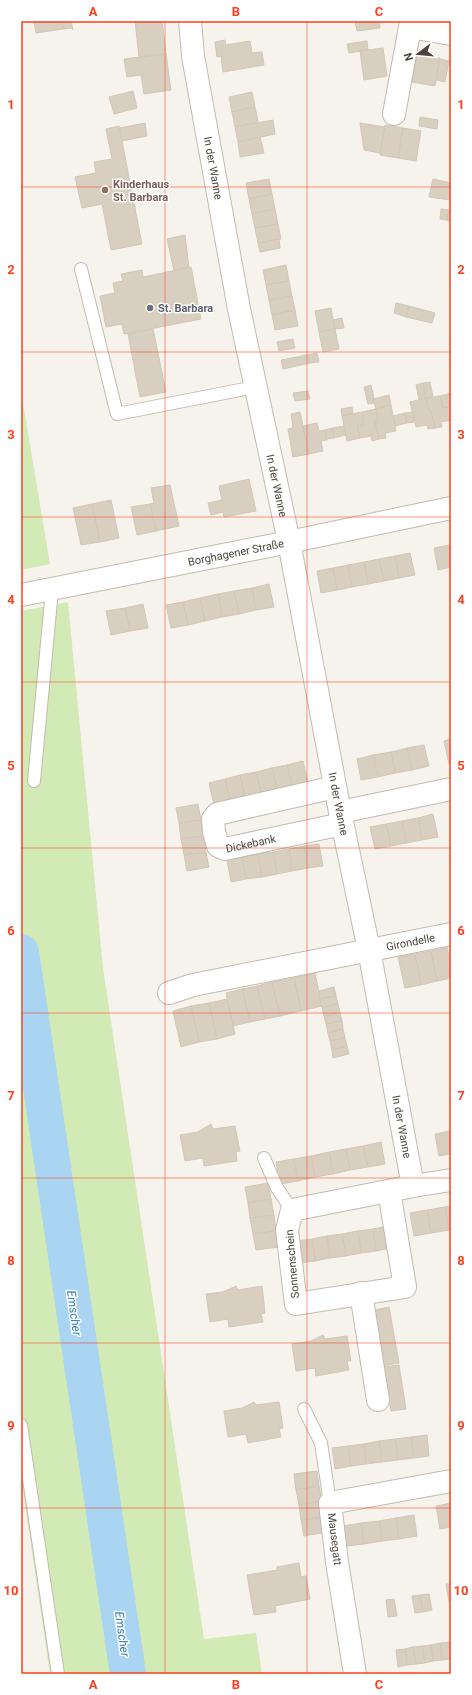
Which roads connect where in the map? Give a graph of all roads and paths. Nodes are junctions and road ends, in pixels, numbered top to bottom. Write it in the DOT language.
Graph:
graph roads {
  1 [pos="190,21"];
  2 [pos="451,34"];
  3 [pos="394,114"];
  4 [pos="81,269"];
  5 [pos="255,387"];
  6 [pos="451,508"];
  7 [pos="289,542"];
  8 [pos="52,590"];
  9 [pos="21,595"];
  10 [pos="34,781"];
  11 [pos="335,787"];
  12 [pos="451,789"];
  13 [pos="341,818"];
  14 [pos="451,934"];
  15 [pos="369,950"];
  16 [pos="168,993"];
  17 [pos="264,1158"];
  18 [pos="451,1180"];
  19 [pos="413,1186"];
  20 [pos="389,1191"];
  21 [pos="292,1210"];
  22 [pos="361,1293"];
  23 [pos="378,1400"];
  24 [pos="304,1409"];
  25 [pos="21,1425"];
  26 [pos="451,1481"];
  27 [pos="330,1503"];
  28 [pos="58,1674"];
  29 [pos="355,1674"];
  1 -- 5 [label="street, In der Wanne"];
  2 -- 3 [label="street"];
  4 -- 5 [label="lane"];
  5 -- 7 [label="street, In der Wanne"];
  6 -- 7 [label="street, Borghagener Straße"];
  7 -- 8 [label="street, Borghagener Straße"];
  7 -- 11 [label="street, In der Wanne"];
  8 -- 9 [label="street, Borghagener Straße"];
  8 -- 10 [label="lane"];
  11 -- 13 [label="street, In der Wanne"];
  11 -- 13 [label="street, Dickebank"];
  12 -- 13 [label="street, Dickebank"];
  13 -- 15 [label="street, In der Wanne"];
  14 -- 15 [label="street, Girondelle"];
  15 -- 16 [label="street"];
  15 -- 19 [label="street, In der Wanne"];
  17 -- 21 [label="lane"];
  18 -- 19 [label="street"];
  19 -- 20 [label="street"];
  20 -- 21 [label="street"];
  20 -- 22 [label="street, Sonnenschein"];
  21 -- 22 [label="street, Sonnenschein"];
  22 -- 23 [label="street"];
  24 -- 27 [label="lane"];
  25 -- 28 [label="lane"];
  26 -- 27 [label="street, Mausegatt"];
  27 -- 29 [label="street, Mausegatt"];
}
